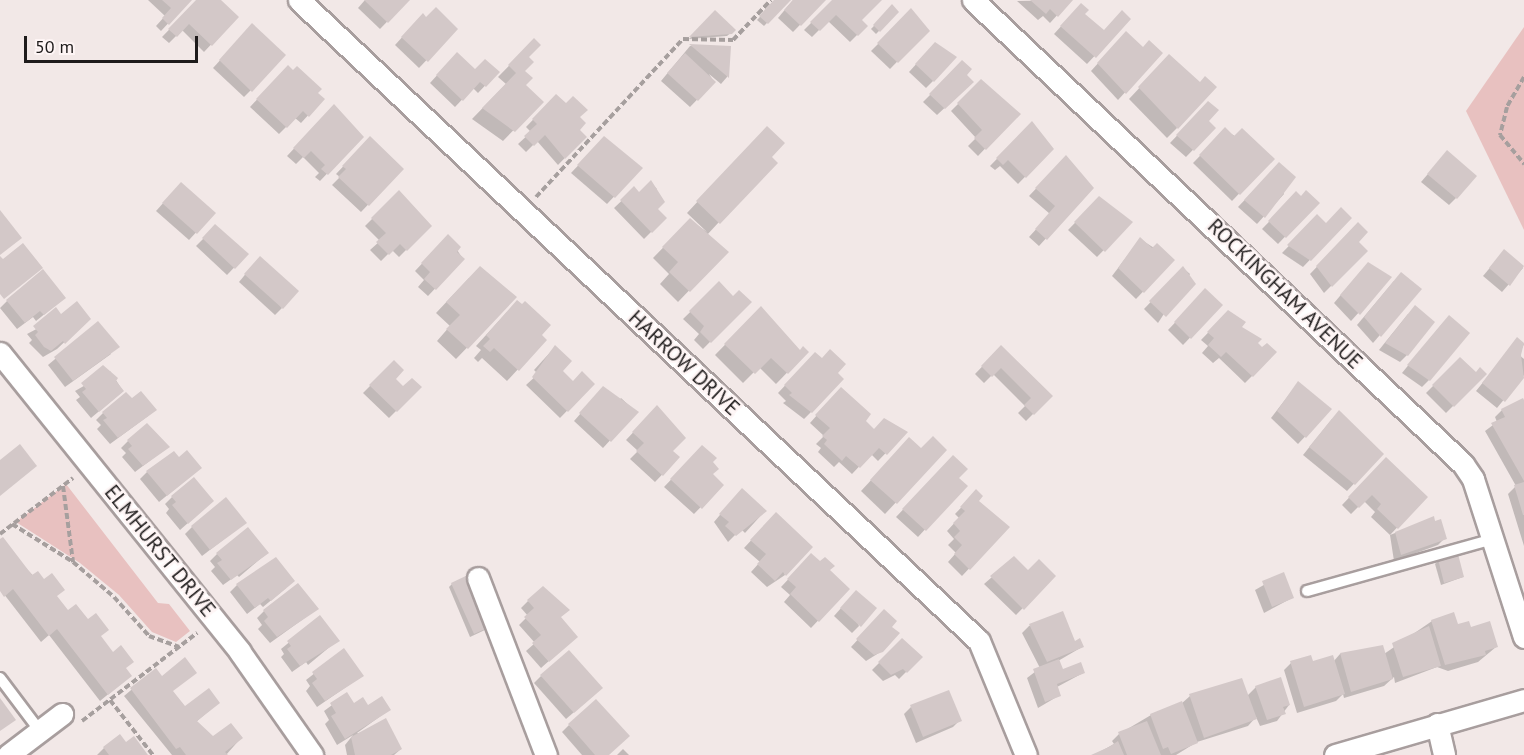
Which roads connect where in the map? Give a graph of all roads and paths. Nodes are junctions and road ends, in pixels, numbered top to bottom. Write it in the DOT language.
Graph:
graph roads {
  1 [pos="299,0"];
  2 [pos="771,0"];
  3 [pos="972,0"];
  4 [pos="1524,77"];
  5 [pos="1524,164"];
  6 [pos="523,211"];
  7 [pos="0,353"];
  8 [pos="91,465"];
  9 [pos="63,486"];
  10 [pos="12,524"];
  11 [pos="0,534"];
  12 [pos="1493,539"];
  13 [pos="73,562"];
  14 [pos="478,578"];
  15 [pos="1308,591"];
  16 [pos="214,620"];
  17 [pos="1524,637"];
  18 [pos="179,647"];
  19 [pos="0,678"];
  20 [pos="110,700"];
  21 [pos="1524,700"];
  22 [pos="63,714"];
  23 [pos="1437,724"];
  24 [pos="40,731"];
  25 [pos="8,755"];
  26 [pos="153,755"];
  27 [pos="312,755"];
  28 [pos="546,755"];
  29 [pos="1026,755"];
  30 [pos="1335,755"];
  31 [pos="1444,755"];
  1 -- 6 [label="street, HARROW DRIVE"];
  2 -- 6 [label="path"];
  3 -- 12 [label="street, ROCKINGHAM AVENUE"];
  4 -- 5 [label="path"];
  6 -- 29 [label="street, HARROW DRIVE"];
  7 -- 8 [label="street, ELMHURST DRIVE"];
  8 -- 9 [label="path"];
  8 -- 16 [label="street, ELMHURST DRIVE"];
  9 -- 10 [label="path"];
  9 -- 13 [label="path"];
  10 -- 11 [label="path"];
  10 -- 13 [label="path"];
  12 -- 15 [label="lane"];
  12 -- 17 [label="street, ROCKINGHAM AVENUE"];
  13 -- 18 [label="path"];
  14 -- 28 [label="street"];
  16 -- 18 [label="path"];
  16 -- 27 [label="street, ELMHURST DRIVE"];
  18 -- 20 [label="path"];
  19 -- 24 [label="lane"];
  20 -- 22 [label="path"];
  20 -- 26 [label="path"];
  21 -- 23 [label="street"];
  22 -- 24 [label="street"];
  23 -- 30 [label="street"];
  23 -- 31 [label="street"];
  24 -- 25 [label="street"];
}
